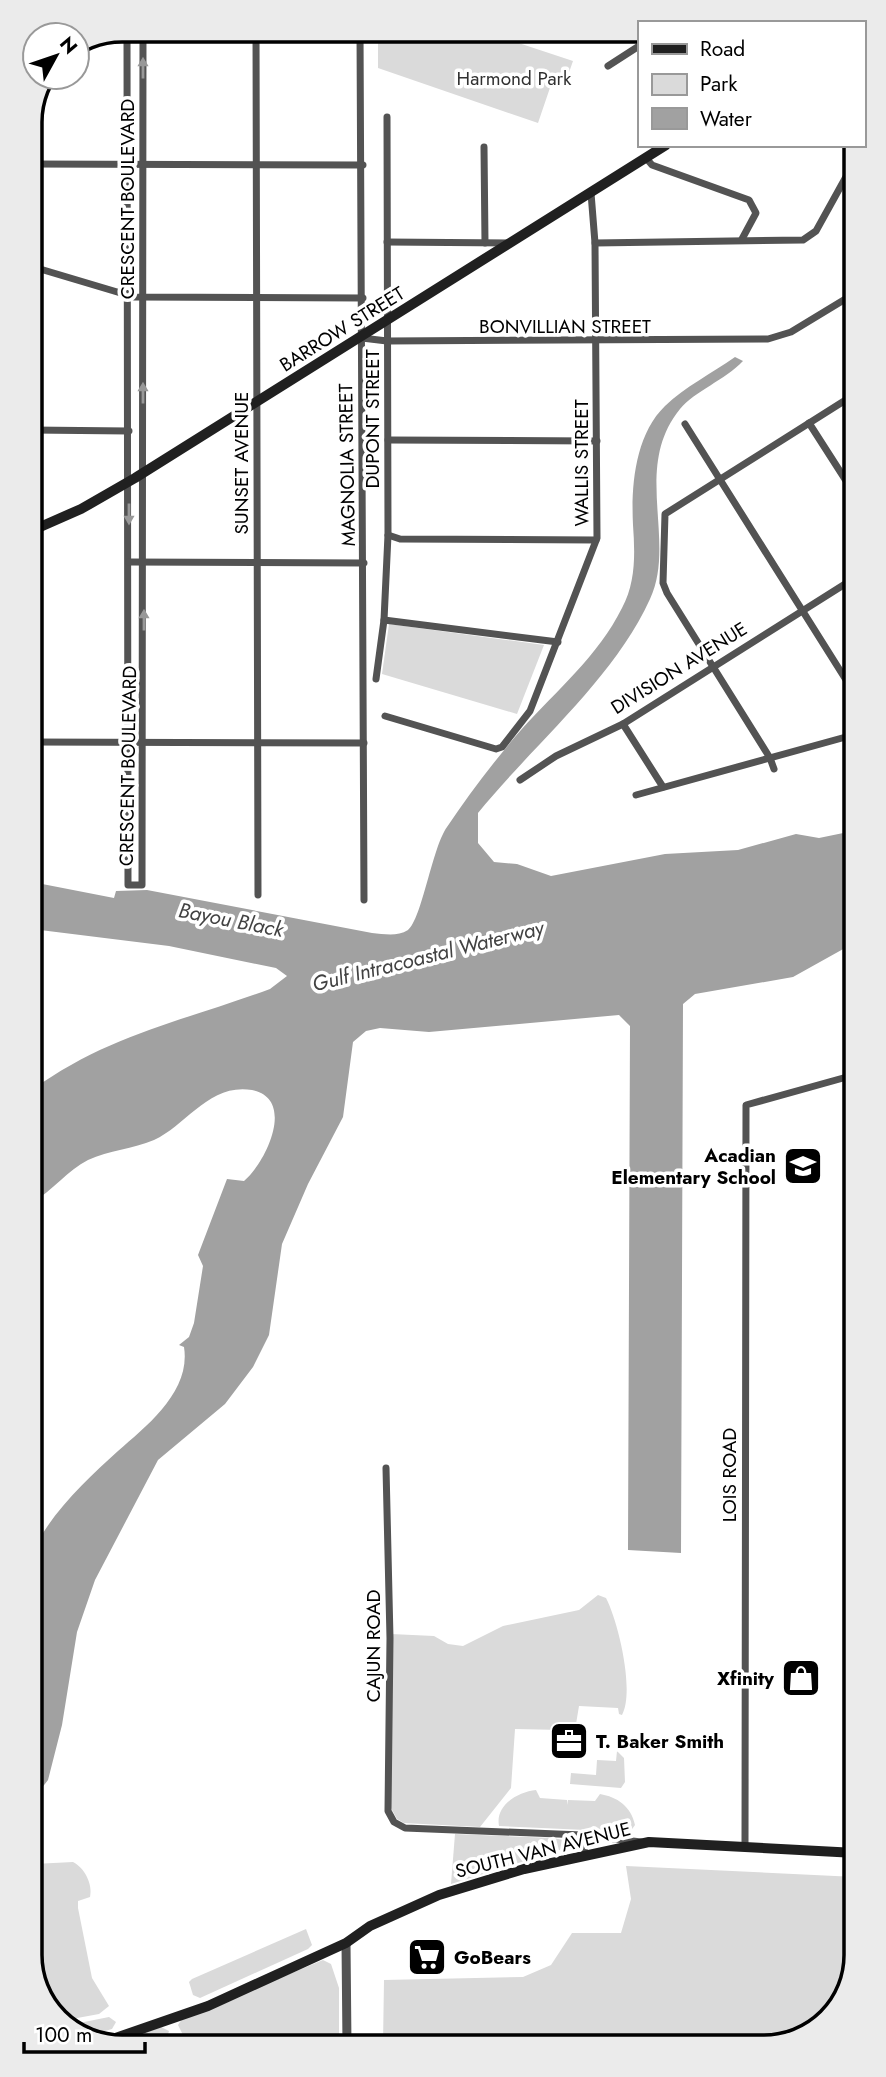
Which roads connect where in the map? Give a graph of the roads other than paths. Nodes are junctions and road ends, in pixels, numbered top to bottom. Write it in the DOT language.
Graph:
graph roads {
  1 [pos="127,42"];
  2 [pos="143,42"];
  3 [pos="256,42"];
  4 [pos="360,42"];
  5 [pos="638,47"];
  6 [pos="608,66"];
  7 [pos="387,117"];
  8 [pos="484,147"];
  9 [pos="663,147"];
  10 [pos="646,158"];
  11 [pos="42,164"];
  12 [pos="128,164"];
  13 [pos="143,164"];
  14 [pos="256,165"];
  15 [pos="363,165"];
  16 [pos="844,180"];
  17 [pos="591,193"];
  18 [pos="742,239"];
  19 [pos="387,242"];
  20 [pos="485,243"];
  21 [pos="511,243"];
  22 [pos="595,243"];
  23 [pos="42,270"];
  24 [pos="128,296"];
  25 [pos="143,297"];
  26 [pos="256,298"];
  27 [pos="363,298"];
  28 [pos="844,300"];
  29 [pos="387,322"];
  30 [pos="362,338"];
  31 [pos="387,341"];
  32 [pos="596,342"];
  33 [pos="844,401"];
  34 [pos="257,403"];
  35 [pos="809,423"];
  36 [pos="685,424"];
  37 [pos="42,430"];
  38 [pos="129,431"];
  39 [pos="387,440"];
  40 [pos="597,441"];
  41 [pos="143,473"];
  42 [pos="844,478"];
  43 [pos="720,479"];
  44 [pos="129,482"];
  45 [pos="42,526"];
  46 [pos="388,535"];
  47 [pos="596,540"];
  48 [pos="129,562"];
  49 [pos="144,562"];
  50 [pos="257,563"];
  51 [pos="363,563"];
  52 [pos="844,585"];
  53 [pos="803,610"];
  54 [pos="384,620"];
  55 [pos="558,642"];
  56 [pos="713,666"];
  57 [pos="844,676"];
  58 [pos="376,679"];
  59 [pos="385,716"];
  60 [pos="623,724"];
  61 [pos="844,737"];
  62 [pos="42,742"];
  63 [pos="129,742"];
  64 [pos="144,742"];
  65 [pos="257,743"];
  66 [pos="364,743"];
  67 [pos="770,758"];
  68 [pos="774,769"];
  69 [pos="520,780"];
  70 [pos="663,788"];
  71 [pos="636,794"];
  72 [pos="258,895"];
  73 [pos="364,900"];
  74 [pos="844,1078"];
  75 [pos="386,1468"];
  76 [pos="582,1835"];
  77 [pos="649,1842"];
  78 [pos="745,1845"];
  79 [pos="844,1852"];
  80 [pos="585,1855"];
  81 [pos="346,1943"];
  82 [pos="123,2035"];
  83 [pos="346,2035"];
  1 -- 12 [label="street, CRESCENT BOULEVARD"];
  13 -- 2 [label="street, CRESCENT BOULEVARD, one-way"];
  3 -- 14 [label="street, SUNSET AVENUE"];
  4 -- 15 [label="street, MAGNOLIA STREET"];
  5 -- 6 [label="street"];
  7 -- 19 [label="street, DUPONT STREET"];
  8 -- 20 [label="street"];
  9 -- 10 [label="main road, BARROW STREET"];
  10 -- 17 [label="main road, BARROW STREET"];
  10 -- 18 [label="street"];
  11 -- 12 [label="street"];
  12 -- 13 [label="street"];
  12 -- 24 [label="street, CRESCENT BOULEVARD"];
  13 -- 14 [label="street"];
  13 -- 25 [label="street, CRESCENT BOULEVARD"];
  14 -- 15 [label="street"];
  14 -- 26 [label="street, SUNSET AVENUE"];
  15 -- 27 [label="street, MAGNOLIA STREET"];
  16 -- 18 [label="street"];
  17 -- 21 [label="main road, BARROW STREET"];
  17 -- 22 [label="street, WALLIS STREET"];
  18 -- 22 [label="street"];
  19 -- 20 [label="street"];
  19 -- 29 [label="street, DUPONT STREET"];
  20 -- 21 [label="street"];
  21 -- 29 [label="main road, BARROW STREET"];
  22 -- 32 [label="street, WALLIS STREET"];
  23 -- 24 [label="street"];
  24 -- 25 [label="street"];
  24 -- 38 [label="street, CRESCENT BOULEVARD"];
  25 -- 26 [label="street"];
  41 -- 25 [label="street, CRESCENT BOULEVARD, one-way"];
  26 -- 27 [label="street"];
  26 -- 34 [label="street, SUNSET AVENUE"];
  27 -- 30 [label="street, MAGNOLIA STREET"];
  28 -- 32 [label="street, BONVILLIAN STREET"];
  29 -- 30 [label="main road, BARROW STREET"];
  29 -- 31 [label="street, DUPONT STREET"];
  30 -- 31 [label="street, BONVILLIAN STREET"];
  30 -- 34 [label="main road, BARROW STREET"];
  30 -- 51 [label="street, MAGNOLIA STREET"];
  31 -- 32 [label="street, BONVILLIAN STREET"];
  31 -- 39 [label="street, DUPONT STREET"];
  32 -- 40 [label="street, WALLIS STREET"];
  33 -- 35 [label="street"];
  34 -- 41 [label="main road, BARROW STREET"];
  34 -- 50 [label="street, SUNSET AVENUE"];
  35 -- 42 [label="street"];
  35 -- 43 [label="street"];
  36 -- 43 [label="street"];
  37 -- 38 [label="street"];
  38 -- 44 [label="street, CRESCENT BOULEVARD"];
  39 -- 40 [label="street"];
  39 -- 46 [label="street, DUPONT STREET"];
  40 -- 47 [label="street, WALLIS STREET"];
  41 -- 44 [label="main road, BARROW STREET"];
  41 -- 49 [label="street, CRESCENT BOULEVARD"];
  43 -- 53 [label="street"];
  43 -- 56 [label="street"];
  44 -- 45 [label="main road, BARROW STREET"];
  44 -- 48 [label="street, CRESCENT BOULEVARD, one-way"];
  46 -- 47 [label="street"];
  46 -- 54 [label="street, DUPONT STREET"];
  47 -- 55 [label="street, WALLIS STREET"];
  48 -- 49 [label="street"];
  48 -- 63 [label="street, CRESCENT BOULEVARD"];
  49 -- 50 [label="street"];
  64 -- 49 [label="street, CRESCENT BOULEVARD, one-way"];
  50 -- 51 [label="street"];
  50 -- 65 [label="street, SUNSET AVENUE"];
  51 -- 66 [label="street, MAGNOLIA STREET"];
  52 -- 53 [label="street, DIVISION AVENUE"];
  53 -- 56 [label="street, DIVISION AVENUE"];
  53 -- 57 [label="street"];
  54 -- 55 [label="street"];
  54 -- 58 [label="street, DUPONT STREET"];
  55 -- 59 [label="street, WALLIS STREET"];
  56 -- 60 [label="street, DIVISION AVENUE"];
  56 -- 67 [label="street"];
  60 -- 69 [label="street, DIVISION AVENUE"];
  60 -- 70 [label="street"];
  61 -- 67 [label="street"];
  62 -- 63 [label="street"];
  63 -- 64 [label="street"];
  63 -- 64 [label="street, CRESCENT BOULEVARD"];
  64 -- 65 [label="street"];
  65 -- 66 [label="street"];
  65 -- 72 [label="street, SUNSET AVENUE"];
  66 -- 73 [label="street, MAGNOLIA STREET"];
  67 -- 68 [label="street"];
  67 -- 70 [label="street"];
  70 -- 71 [label="street"];
  74 -- 78 [label="street, LOIS ROAD"];
  75 -- 76 [label="street, CAJUN ROAD"];
  76 -- 77 [label="street"];
  76 -- 80 [label="street"];
  77 -- 78 [label="main road, SOUTH VAN AVENUE"];
  77 -- 80 [label="main road, SOUTH VAN AVENUE"];
  78 -- 79 [label="main road, SOUTH VAN AVENUE"];
  80 -- 81 [label="main road, SOUTH VAN AVENUE"];
  81 -- 82 [label="main road, SOUTH VAN AVENUE"];
  81 -- 83 [label="street"];
}
